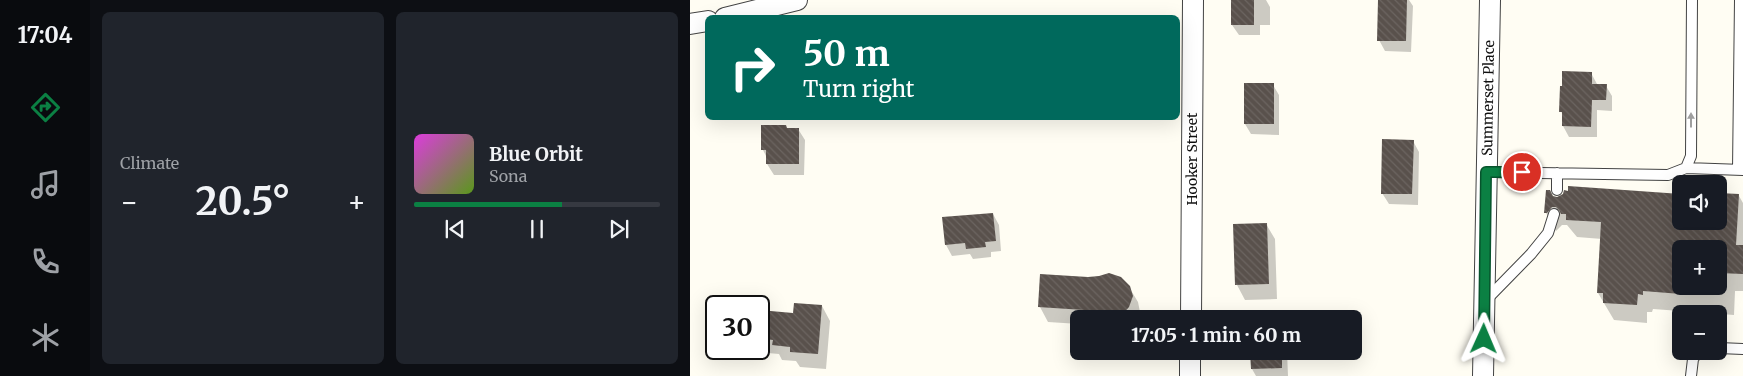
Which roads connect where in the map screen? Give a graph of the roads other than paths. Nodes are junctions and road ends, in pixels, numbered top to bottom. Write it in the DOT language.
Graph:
graph roads {
  1 [pos="797,0"];
  2 [pos="1193,0"];
  3 [pos="1490,0"];
  4 [pos="1692,0"];
  5 [pos="1740,0"];
  6 [pos="737,15"];
  7 [pos="705,22"];
  8 [pos="690,24"];
  9 [pos="1686,168"];
  10 [pos="1740,170"];
  11 [pos="1486,172"];
  12 [pos="1557,173"];
  13 [pos="1557,190"];
  14 [pos="1554,214"];
  15 [pos="1484,301"];
  16 [pos="1190,310"];
  17 [pos="1727,348"];
  18 [pos="1743,348"];
  19 [pos="1190,360"];
  20 [pos="1693,360"];
  21 [pos="1190,376"];
  22 [pos="1483,376"];
  23 [pos="1691,376"];
  1 -- 6 [label="street"];
  2 -- 16 [label="street, Hooker Street"];
  3 -- 11 [label="street, Summerset Place"];
  9 -- 4 [label="lane, one-way"];
  5 -- 10 [label="lane"];
  7 -- 8 [label="street"];
  9 -- 10 [label="lane"];
  9 -- 12 [label="lane"];
  11 -- 12 [label="lane"];
  11 -- 15 [label="street, Summerset Place"];
  12 -- 13 [label="lane"];
  14 -- 15 [label="lane"];
  15 -- 22 [label="street, Summerset Place"];
  17 -- 18 [label="lane"];
  19 -- 21 [label="street"];
  20 -- 23 [label="lane"];
}
